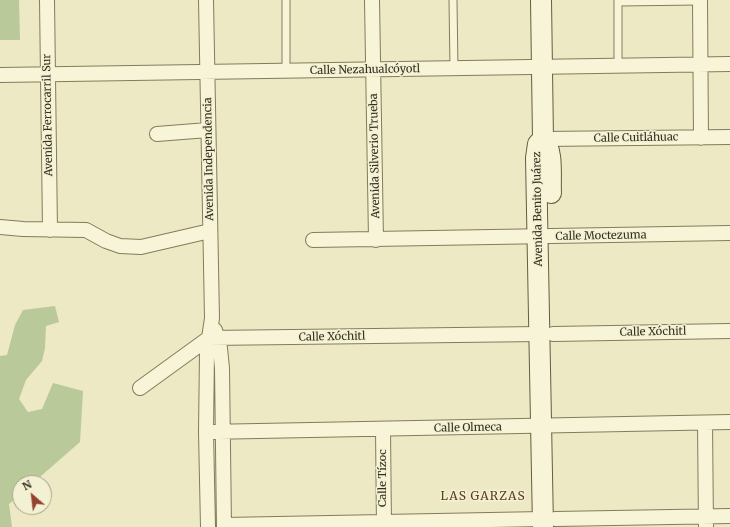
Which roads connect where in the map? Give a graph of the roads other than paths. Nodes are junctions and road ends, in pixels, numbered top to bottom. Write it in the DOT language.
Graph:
graph roads {
  1 [pos="47,0"];
  2 [pos="206,0"];
  3 [pos="286,0"];
  4 [pos="372,0"];
  5 [pos="453,0"];
  6 [pos="541,0"];
  7 [pos="700,0"];
  8 [pos="618,1"];
  9 [pos="730,64"];
  10 [pos="700,65"];
  11 [pos="618,66"];
  12 [pos="542,67"];
  13 [pos="454,68"];
  14 [pos="373,70"];
  15 [pos="286,71"];
  16 [pos="207,72"];
  17 [pos="0,75"];
  18 [pos="48,75"];
  19 [pos="208,130"];
  20 [pos="157,134"];
  21 [pos="730,137"];
  22 [pos="701,138"];
  23 [pos="543,140"];
  24 [pos="0,227"];
  25 [pos="50,230"];
  26 [pos="210,231"];
  27 [pos="730,233"];
  28 [pos="544,236"];
  29 [pos="313,240"];
  30 [pos="376,240"];
  31 [pos="730,331"];
  32 [pos="546,334"];
  33 [pos="214,338"];
  34 [pos="140,388"];
  35 [pos="730,422"];
  36 [pos="705,423"];
  37 [pos="547,426"];
  38 [pos="383,429"];
  39 [pos="206,432"];
  40 [pos="223,432"];
  41 [pos="730,516"];
  42 [pos="706,522"];
  43 [pos="549,523"];
  44 [pos="384,524"];
  45 [pos="224,526"];
  46 [pos="208,527"];
  1 -- 18 [label="street, Avenida Ferrocarril Sur"];
  2 -- 16 [label="street, Avenida Independencia"];
  3 -- 15 [label="lane"];
  4 -- 14 [label="street, Avenida Silverio Trueba"];
  5 -- 13 [label="lane"];
  6 -- 12 [label="street"];
  7 -- 8 [label="lane"];
  7 -- 10 [label="street"];
  8 -- 11 [label="lane"];
  9 -- 10 [label="street, Calle Nezahualcóyotl"];
  10 -- 11 [label="street, Calle Nezahualcóyotl"];
  10 -- 22 [label="street"];
  11 -- 12 [label="street, Calle Nezahualcóyotl"];
  12 -- 13 [label="street, Calle Nezahualcóyotl"];
  12 -- 23 [label="street"];
  13 -- 14 [label="street, Calle Nezahualcóyotl"];
  14 -- 15 [label="street, Calle Nezahualcóyotl"];
  14 -- 30 [label="street, Avenida Silverio Trueba"];
  15 -- 16 [label="street, Calle Nezahualcóyotl"];
  16 -- 18 [label="street, Calle Nezahualcóyotl"];
  16 -- 19 [label="street, Avenida Independencia"];
  17 -- 18 [label="street, Calle Nezahualcóyotl"];
  18 -- 25 [label="street, Avenida Ferrocarril Sur"];
  19 -- 20 [label="street"];
  19 -- 26 [label="street, Avenida Independencia"];
  21 -- 22 [label="street, Calle Cuitláhuac"];
  22 -- 23 [label="street, Calle Cuitláhuac"];
  23 -- 28 [label="street, Avenida Benito Juárez"];
  24 -- 25 [label="street"];
  25 -- 26 [label="street"];
  26 -- 33 [label="street, Avenida Independencia"];
  27 -- 28 [label="street, Calle Moctezuma"];
  28 -- 30 [label="street, Calle Moctezuma"];
  28 -- 32 [label="street, Avenida Benito Juárez"];
  29 -- 30 [label="street, Calle Moctezuma"];
  31 -- 32 [label="street, Calle Xóchitl"];
  32 -- 33 [label="street, Calle Xóchitl"];
  32 -- 37 [label="street, Avenida Benito Juárez"];
  33 -- 34 [label="street"];
  33 -- 39 [label="street, Avenida Independencia"];
  33 -- 40 [label="street, Avenida Independencia"];
  35 -- 36 [label="street, Calle Olmeca"];
  36 -- 37 [label="street, Calle Olmeca"];
  36 -- 42 [label="street"];
  37 -- 38 [label="street, Calle Olmeca"];
  37 -- 43 [label="street, Avenida Benito Juárez"];
  38 -- 40 [label="street, Calle Olmeca"];
  38 -- 44 [label="street, Calle Tízoc"];
  39 -- 40 [label="street, Calle Olmeca"];
  39 -- 46 [label="street, Avenida Independencia"];
  40 -- 45 [label="street, Avenida Independencia"];
  41 -- 42 [label="street"];
  42 -- 43 [label="street"];
  43 -- 44 [label="street"];
  44 -- 45 [label="street"];
}
